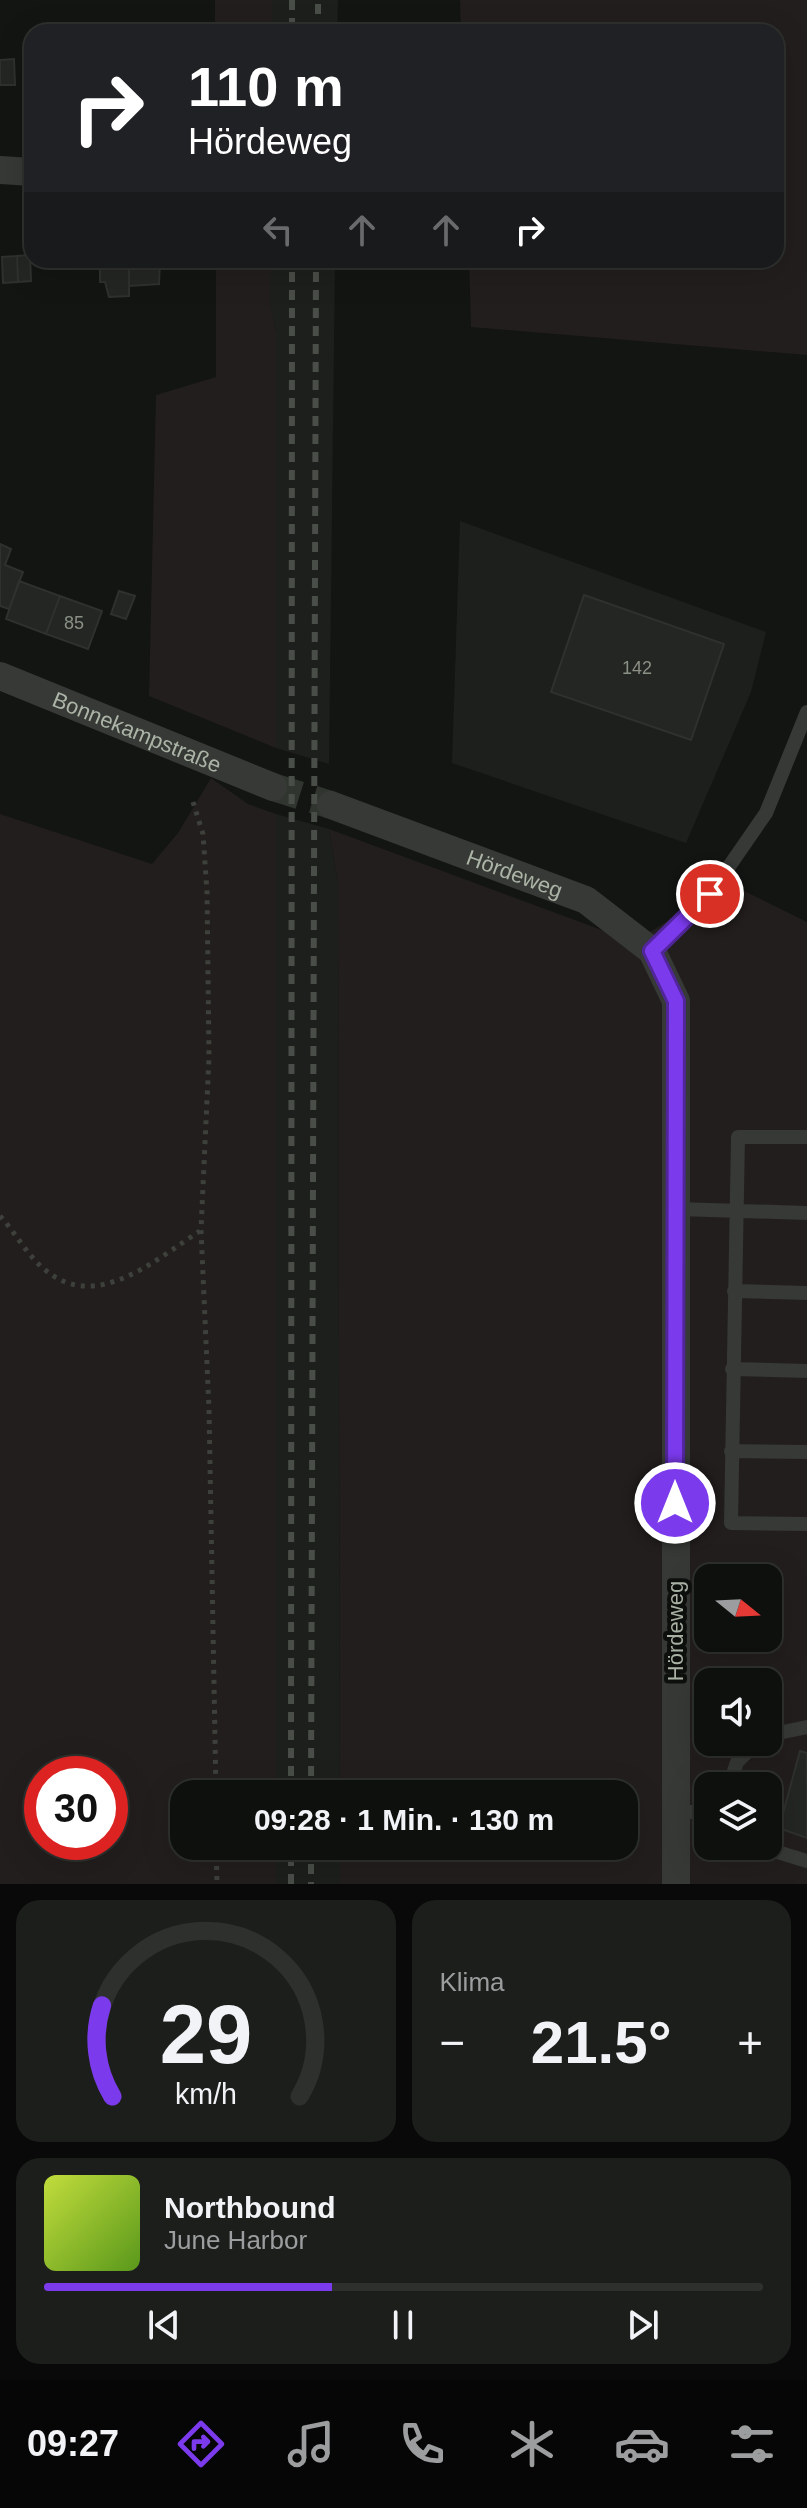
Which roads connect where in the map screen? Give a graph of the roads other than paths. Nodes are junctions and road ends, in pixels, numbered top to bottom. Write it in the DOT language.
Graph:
graph roads {
  1 [pos="0,170"];
  2 [pos="24,172"];
  3 [pos="0,676"];
  4 [pos="807,712"];
  5 [pos="273,787"];
  6 [pos="331,805"];
  7 [pos="652,951"];
  8 [pos="807,1137"];
  9 [pos="678,1209"];
  10 [pos="735,1212"];
  11 [pos="807,1213"];
  12 [pos="734,1291"];
  13 [pos="807,1293"];
  14 [pos="732,1369"];
  15 [pos="807,1371"];
  16 [pos="731,1451"];
  17 [pos="807,1452"];
  18 [pos="807,1524"];
  19 [pos="807,1727"];
  20 [pos="782,1732"];
  21 [pos="676,1812"];
  22 [pos="694,1812"];
  23 [pos="782,1853"];
  24 [pos="807,1861"];
  25 [pos="676,1884"];
  1 -- 2 [label="street"];
  3 -- 5 [label="street, Bonnekampstraße"];
  4 -- 7 [label="lane"];
  6 -- 7 [label="street, Hördeweg"];
  7 -- 9 [label="street, Hördeweg"];
  8 -- 10 [label="lane"];
  9 -- 10 [label="lane"];
  9 -- 21 [label="street, Hördeweg"];
  10 -- 11 [label="lane"];
  10 -- 12 [label="lane"];
  12 -- 13 [label="lane"];
  12 -- 14 [label="lane"];
  14 -- 15 [label="lane"];
  14 -- 16 [label="lane"];
  16 -- 17 [label="lane"];
  16 -- 18 [label="lane"];
  19 -- 20 [label="lane"];
  21 -- 22 [label="lane"];
  21 -- 25 [label="street, Hördeweg"];
  23 -- 24 [label="lane"];
}
